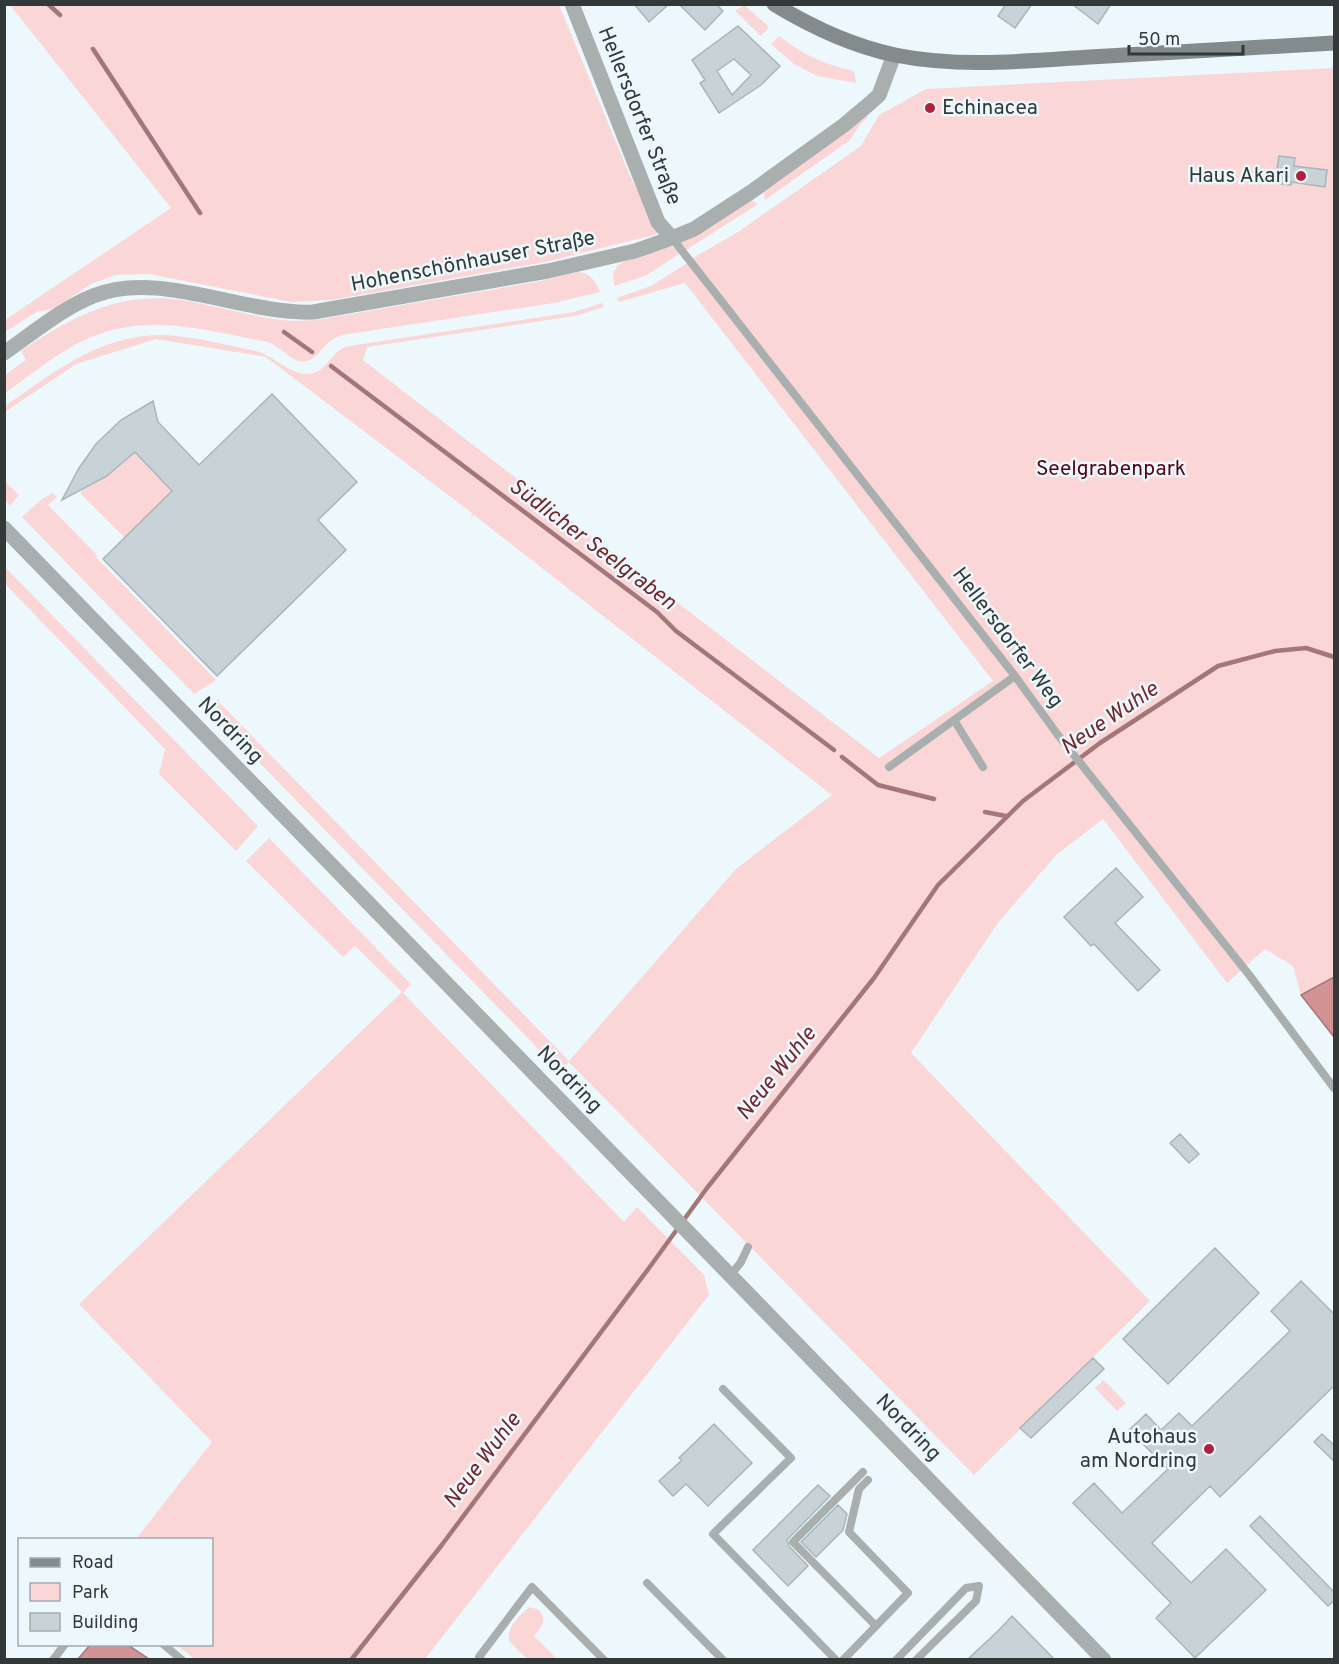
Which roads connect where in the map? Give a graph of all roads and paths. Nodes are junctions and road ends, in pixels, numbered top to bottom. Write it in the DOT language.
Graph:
graph roads {
  1 [pos="572,4"];
  2 [pos="774,4"];
  3 [pos="1335,44"];
  4 [pos="894,55"];
  5 [pos="672,238"];
  6 [pos="4,352"];
  7 [pos="4,528"];
  8 [pos="1015,676"];
  9 [pos="954,720"];
  10 [pos="889,767"];
  11 [pos="984,767"];
  12 [pos="1335,1088"];
  13 [pos="748,1247"];
  14 [pos="730,1275"];
  15 [pos="723,1389"];
  16 [pos="863,1472"];
  17 [pos="868,1480"];
  18 [pos="647,1583"];
  19 [pos="876,1626"];
  20 [pos="63,1646"];
  21 [pos="166,1646"];
  22 [pos="53,1659"];
  23 [pos="182,1659"];
  24 [pos="479,1659"];
  25 [pos="604,1659"];
  26 [pos="723,1659"];
  27 [pos="836,1659"];
  28 [pos="843,1659"];
  29 [pos="896,1659"];
  30 [pos="916,1659"];
  31 [pos="1104,1659"];
  1 -- 5 [label="street, Hellersdorfer Straße"];
  2 -- 4 [label="main road"];
  3 -- 4 [label="main road"];
  4 -- 5 [label="street, Hohenschönhauser Straße"];
  5 -- 6 [label="street, Hohenschönhauser Straße"];
  5 -- 8 [label="lane, Hellersdorfer Weg"];
  7 -- 14 [label="street, Nordring"];
  8 -- 9 [label="lane"];
  8 -- 12 [label="lane, Hellersdorfer Weg"];
  9 -- 10 [label="lane"];
  9 -- 11 [label="lane"];
  13 -- 14 [label="lane"];
  14 -- 31 [label="street, Nordring"];
  15 -- 27 [label="lane"];
  16 -- 19 [label="lane"];
  17 -- 19 [label="lane"];
  18 -- 26 [label="lane"];
  19 -- 28 [label="lane"];
  20 -- 22 [label="lane"];
  21 -- 23 [label="lane"];
  24 -- 25 [label="lane"];
  29 -- 30 [label="lane"];
}
